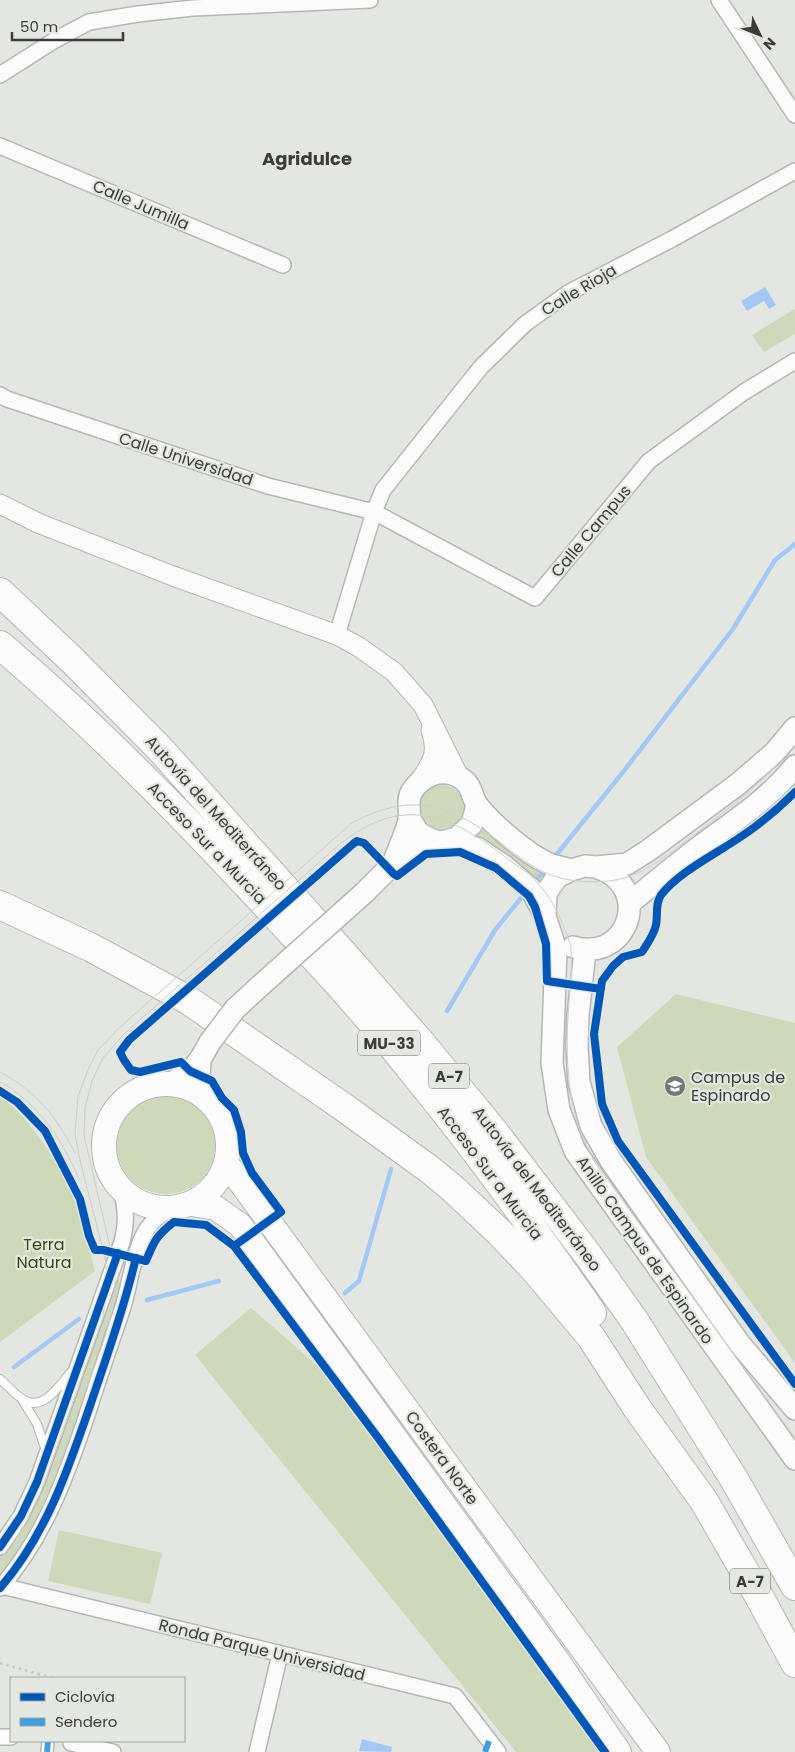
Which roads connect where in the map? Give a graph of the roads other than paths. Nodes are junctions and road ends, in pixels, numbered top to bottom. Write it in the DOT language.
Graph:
graph roads {
  1 [pos="370,0"];
  2 [pos="720,0"];
  3 [pos="0,75"];
  4 [pos="795,115"];
  5 [pos="0,146"];
  6 [pos="795,171"];
  7 [pos="282,264"];
  8 [pos="795,361"];
  9 [pos="0,395"];
  10 [pos="0,504"];
  11 [pos="374,512"];
  12 [pos="0,592"];
  13 [pos="0,597"];
  14 [pos="31,622"];
  15 [pos="337,635"];
  16 [pos="0,645"];
  17 [pos="423,705"];
  18 [pos="795,728"];
  19 [pos="795,766"];
  20 [pos="459,777"];
  21 [pos="422,780"];
  22 [pos="477,805"];
  23 [pos="409,818"];
  24 [pos="437,841"];
  25 [pos="393,864"];
  26 [pos="596,867"];
  27 [pos="570,870"];
  28 [pos="629,904"];
  29 [pos="0,905"];
  30 [pos="547,923"];
  31 [pos="585,951"];
  32 [pos="200,1061"];
  33 [pos="170,1084"];
  34 [pos="212,1103"];
  35 [pos="227,1164"];
  36 [pos="121,1189"];
  37 [pos="179,1207"];
  38 [pos="79,1363"];
  39 [pos="0,1379"];
  40 [pos="20,1397"];
  41 [pos="795,1409"];
  42 [pos="47,1454"];
  43 [pos="795,1459"];
  44 [pos="704,1501"];
  45 [pos="0,1547"];
  46 [pos="795,1586"];
  47 [pos="1,1587"];
  48 [pos="280,1654"];
  49 [pos="795,1663"];
  50 [pos="71,1744"];
  51 [pos="491,1748"];
  52 [pos="112,1752"];
  53 [pos="257,1752"];
  54 [pos="619,1752"];
  55 [pos="658,1752"];
  1 -- 3 [label="street"];
  2 -- 4 [label="street"];
  5 -- 7 [label="street, Calle Jumilla"];
  6 -- 11 [label="street, Calle Rioja"];
  8 -- 11 [label="street, Calle Campus"];
  9 -- 11 [label="street, Calle Universidad"];
  10 -- 15 [label="street"];
  11 -- 15 [label="street, Calle Rioja"];
  12 -- 14 [label="highway, Autovía del Mediterráneo / A-7"];
  13 -- 14 [label="highway"];
  14 -- 46 [label="highway, Autovía del Mediterráneo / A-7"];
  15 -- 17 [label="street"];
  16 -- 44 [label="highway, Acceso Sur a Murcia / MU-33"];
  17 -- 20 [label="street"];
  17 -- 21 [label="street"];
  18 -- 26 [label="main road"];
  19 -- 28 [label="main road"];
  20 -- 21 [label="main road"];
  20 -- 22 [label="main road"];
  21 -- 23 [label="main road"];
  22 -- 24 [label="main road"];
  22 -- 27 [label="main road"];
  23 -- 24 [label="main road"];
  23 -- 25 [label="main road"];
  24 -- 25 [label="main road"];
  24 -- 30 [label="main road"];
  25 -- 32 [label="main road, bridge"];
  26 -- 27 [label="main road"];
  26 -- 28 [label="main road"];
  27 -- 30 [label="main road, Anillo Campus de Espinardo"];
  28 -- 31 [label="main road"];
  29 -- 44 [label="highway, A-7"];
  30 -- 31 [label="main road"];
  30 -- 43 [label="main road, Anillo Campus de Espinardo"];
  31 -- 41 [label="main road, Anillo Campus de Espinardo"];
  32 -- 33 [label="main road"];
  32 -- 34 [label="main road"];
  33 -- 34 [label="main road, Costera Norte"];
  33 -- 36 [label="main road, Costera Norte"];
  34 -- 35 [label="main road, Costera Norte"];
  35 -- 37 [label="main road, Costera Norte"];
  35 -- 55 [label="main road, Costera Norte"];
  36 -- 37 [label="main road, Costera Norte"];
  36 -- 38 [label="street"];
  37 -- 47 [label="street"];
  37 -- 54 [label="main road, Costera Norte"];
  38 -- 40 [label="lane"];
  38 -- 42 [label="street"];
  39 -- 40 [label="lane"];
  40 -- 42 [label="lane"];
  42 -- 45 [label="street"];
  44 -- 49 [label="highway, A-7"];
  47 -- 48 [label="street, Ronda Parque Universidad"];
  48 -- 51 [label="street, Ronda Parque Universidad"];
  48 -- 53 [label="street"];
  50 -- 52 [label="street"];
}
